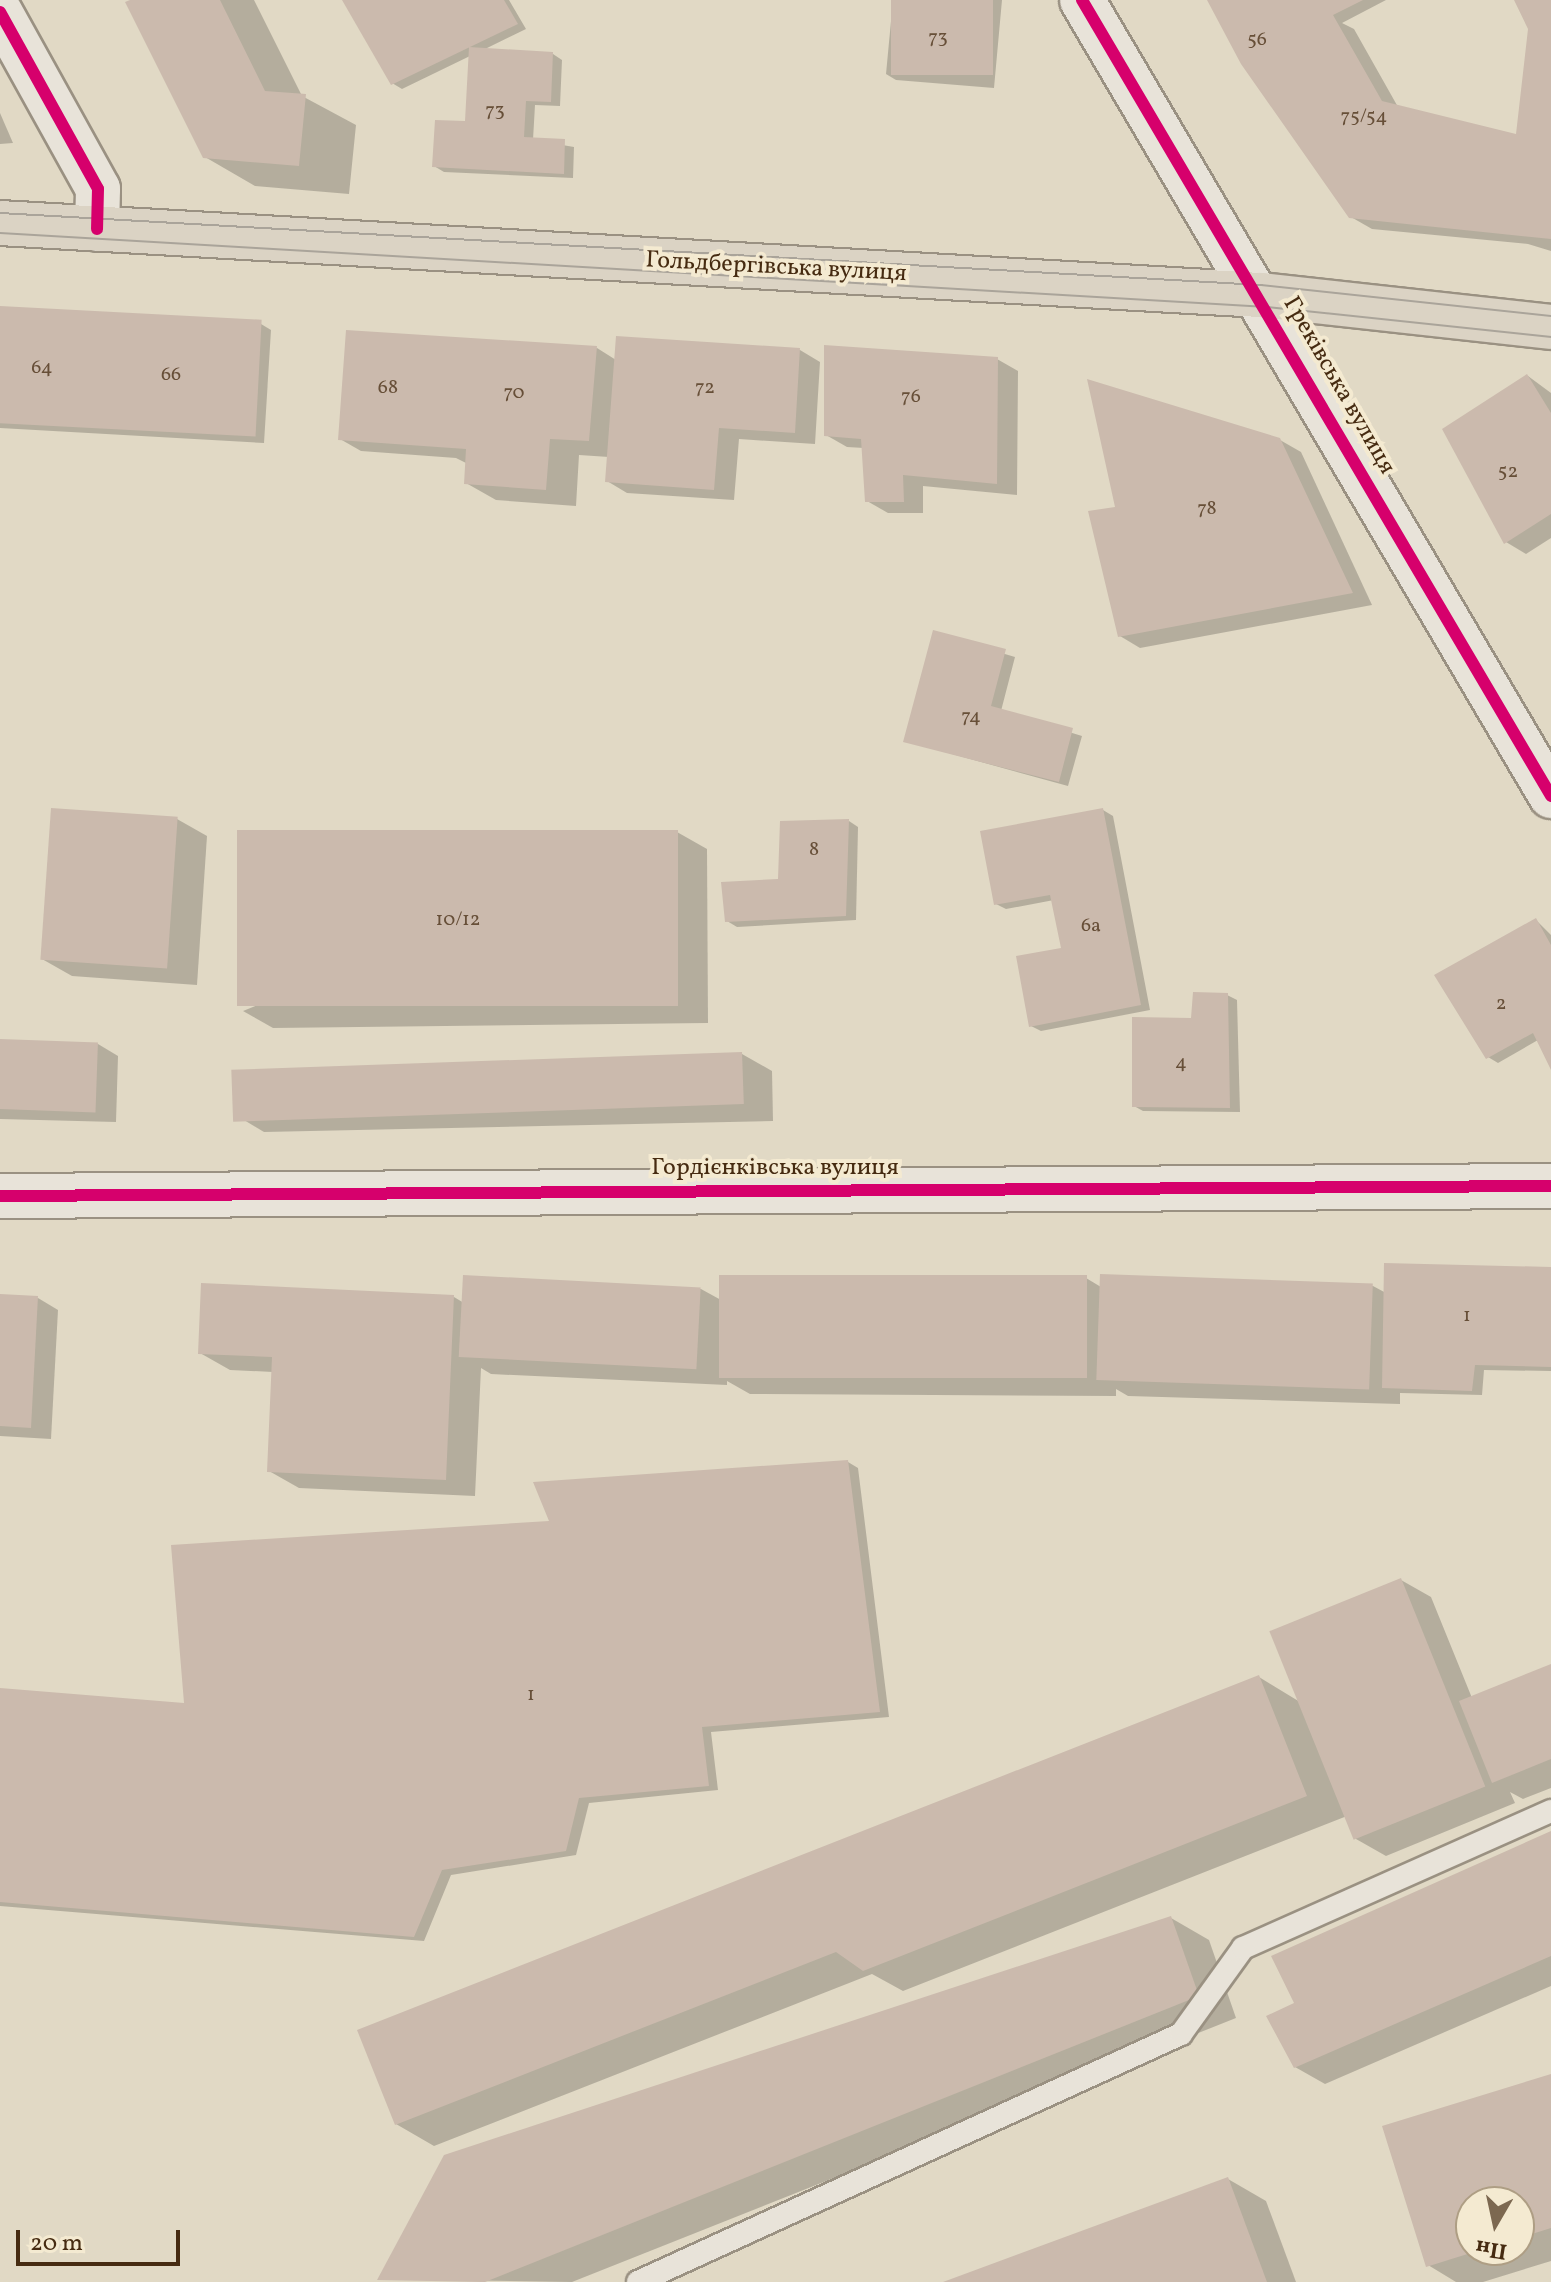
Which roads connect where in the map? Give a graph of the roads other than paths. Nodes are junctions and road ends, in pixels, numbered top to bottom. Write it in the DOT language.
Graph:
graph roads {
  1 [pos="1082,0"];
  2 [pos="0,12"];
  3 [pos="0,223"];
  4 [pos="97,229"];
  5 [pos="1261,295"];
  6 [pos="1551,327"];
  7 [pos="1551,796"];
  8 [pos="1551,1186"];
  9 [pos="0,1196"];
  10 [pos="1551,1811"];
  11 [pos="638,2282"];
  1 -- 5 [label="street, Греківська вулиця"];
  2 -- 4 [label="street"];
  3 -- 4 [label="main road, Гольдбергівська вулиця"];
  4 -- 5 [label="main road, Гольдбергівська вулиця"];
  5 -- 6 [label="main road, Гольдбергівська вулиця"];
  5 -- 7 [label="street, Греківська вулиця"];
  8 -- 9 [label="street, Гордієнківська вулиця"];
  10 -- 11 [label="lane"];
}
